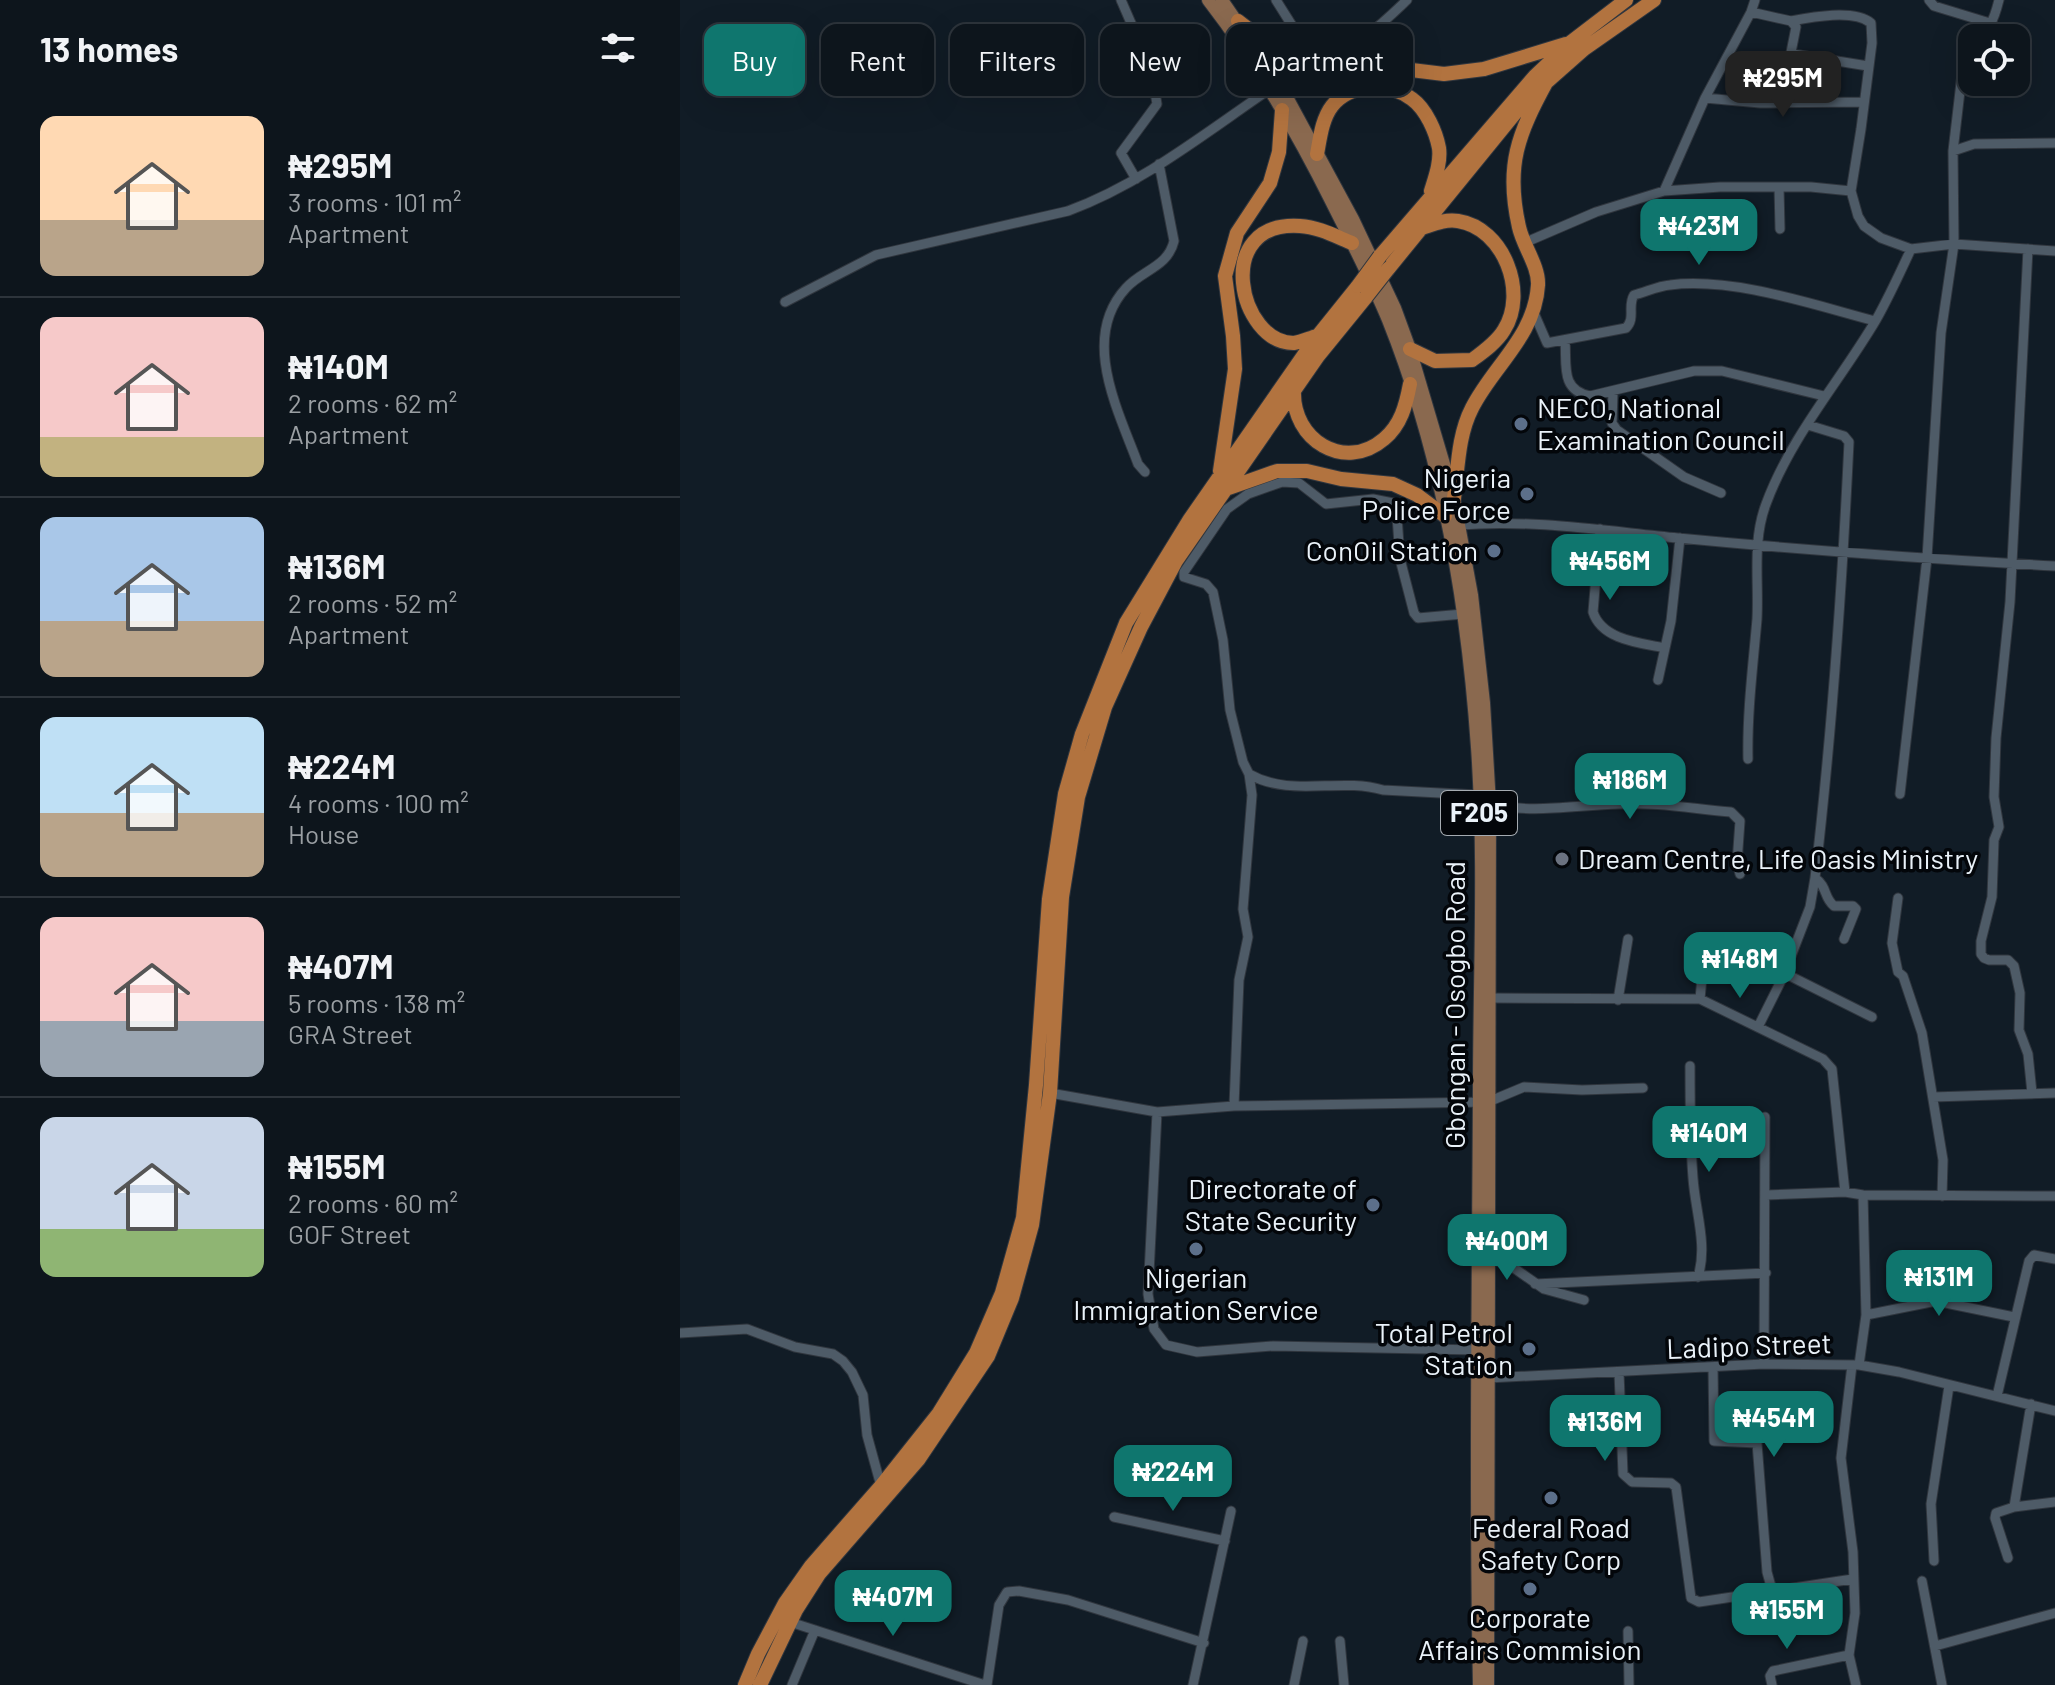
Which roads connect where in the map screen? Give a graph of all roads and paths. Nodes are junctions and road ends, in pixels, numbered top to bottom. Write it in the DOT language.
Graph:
graph roads {
  1 [pos="1121,0"];
  2 [pos="1208,0"];
  3 [pos="1222,0"];
  4 [pos="1276,0"];
  5 [pos="1407,0"];
  6 [pos="1626,0"];
  7 [pos="1654,0"];
  8 [pos="1755,0"];
  9 [pos="1929,0"];
  10 [pos="1999,0"];
  11 [pos="1751,12"];
  12 [pos="1238,21"];
  13 [pos="1791,21"];
  14 [pos="1993,24"];
  15 [pos="1226,26"];
  16 [pos="1571,42"];
  17 [pos="1793,54"];
  18 [pos="1868,66"];
  19 [pos="1547,81"];
  20 [pos="1260,96"];
  21 [pos="1274,96"];
  22 [pos="1959,96"];
  23 [pos="1705,98"];
  24 [pos="1863,102"];
  25 [pos="1781,103"];
  26 [pos="1282,110"];
  27 [pos="2055,143"];
  28 [pos="1953,151"];
  29 [pos="1317,154"];
  30 [pos="1159,164"];
  31 [pos="1136,179"];
  32 [pos="1779,187"];
  33 [pos="1664,191"];
  34 [pos="1851,191"];
  35 [pos="1429,199"];
  36 [pos="1421,228"];
  37 [pos="1780,229"];
  38 [pos="1352,243"];
  39 [pos="1524,243"];
  40 [pos="1954,244"];
  41 [pos="1911,249"];
  42 [pos="2028,249"];
  43 [pos="2055,251"];
  44 [pos="1362,292"];
  45 [pos="785,302"];
  46 [pos="1534,313"];
  47 [pos="1875,321"];
  48 [pos="1318,336"];
  49 [pos="1565,340"];
  50 [pos="1410,349"];
  51 [pos="1410,384"];
  52 [pos="1294,391"];
  53 [pos="1613,391"];
  54 [pos="1824,396"];
  55 [pos="1808,425"];
  56 [pos="1145,472"];
  57 [pos="1222,483"];
  58 [pos="1721,493"];
  59 [pos="1454,498"];
  60 [pos="1445,516"];
  61 [pos="1459,525"];
  62 [pos="1600,529"];
  63 [pos="1680,538"];
  64 [pos="1757,544"];
  65 [pos="1844,551"];
  66 [pos="1927,558"];
  67 [pos="2010,564"];
  68 [pos="2055,566"];
  69 [pos="1463,614"];
  70 [pos="1665,648"];
  71 [pos="1658,680"];
  72 [pos="1748,759"];
  73 [pos="1249,774"];
  74 [pos="1268,783"];
  75 [pos="1900,794"];
  76 [pos="1252,795"];
  77 [pos="1478,795"];
  78 [pos="1490,804"];
  79 [pos="1740,874"];
  80 [pos="1815,878"];
  81 [pos="1898,898"];
  82 [pos="1628,939"];
  83 [pos="1844,939"];
  84 [pos="1704,956"];
  85 [pos="1783,977"];
  86 [pos="1489,998"];
  87 [pos="1700,999"];
  88 [pos="1618,1000"];
  89 [pos="1872,1017"];
  90 [pos="1758,1027"];
  91 [pos="1690,1066"];
  92 [pos="1643,1088"];
  93 [pos="1050,1093"];
  94 [pos="2032,1093"];
  95 [pos="2055,1093"];
  96 [pos="1933,1097"];
  97 [pos="1484,1102"];
  98 [pos="1234,1106"];
  99 [pos="1157,1112"];
  100 [pos="1765,1117"];
  101 [pos="1845,1192"];
  102 [pos="1766,1195"];
  103 [pos="1863,1195"];
  104 [pos="1942,1196"];
  105 [pos="2055,1196"];
  106 [pos="1489,1258"];
  107 [pos="2055,1259"];
  108 [pos="1766,1273"];
  109 [pos="1698,1277"];
  110 [pos="1535,1284"];
  111 [pos="1584,1300"];
  112 [pos="1866,1315"];
  113 [pos="2014,1317"];
  114 [pos="680,1333"];
  115 [pos="1478,1350"];
  116 [pos="1764,1364"];
  117 [pos="1856,1365"];
  118 [pos="1713,1367"];
  119 [pos="1619,1372"];
  120 [pos="1488,1378"];
  121 [pos="1949,1386"];
  122 [pos="1997,1396"];
  123 [pos="2031,1404"];
  124 [pos="2055,1411"];
  125 [pos="881,1486"];
  126 [pos="2055,1502"];
  127 [pos="2014,1507"];
  128 [pos="1231,1511"];
  129 [pos="1114,1517"];
  130 [pos="1225,1541"];
  131 [pos="2008,1558"];
  132 [pos="1934,1561"];
  133 [pos="1853,1579"];
  134 [pos="1922,1581"];
  135 [pos="1772,1590"];
  136 [pos="2055,1613"];
  137 [pos="790,1622"];
  138 [pos="815,1630"];
  139 [pos="1628,1631"];
  140 [pos="1303,1641"];
  141 [pos="1340,1641"];
  142 [pos="1204,1643"];
  143 [pos="1935,1646"];
  144 [pos="1849,1655"];
  145 [pos="745,1685"];
  146 [pos="760,1685"];
  147 [pos="792,1685"];
  148 [pos="986,1685"];
  149 [pos="1193,1685"];
  150 [pos="1294,1685"];
  151 [pos="1344,1685"];
  152 [pos="1479,1685"];
  153 [pos="1488,1685"];
  154 [pos="1629,1685"];
  155 [pos="1772,1685"];
  156 [pos="1856,1685"];
  157 [pos="1942,1685"];
  1 -- 31 [label="street"];
  2 -- 15 [label="main road, Gbongan - Osogbo Road / F205"];
  3 -- 12 [label="main road, Gbongan - Osogbo Road / F205"];
  4 -- 5 [label="street"];
  6 -- 16 [label="highway"];
  7 -- 19 [label="highway"];
  8 -- 11 [label="street"];
  9 -- 14 [label="street"];
  10 -- 14 [label="street"];
  11 -- 13 [label="street"];
  11 -- 23 [label="street"];
  12 -- 16 [label="highway"];
  12 -- 29 [label="main road, Gbongan - Osogbo Road / F205"];
  13 -- 17 [label="street"];
  13 -- 18 [label="street"];
  16 -- 35 [label="highway"];
  17 -- 18 [label="street"];
  17 -- 25 [label="street"];
  18 -- 24 [label="street"];
  19 -- 36 [label="highway"];
  19 -- 39 [label="highway"];
  20 -- 30 [label="street"];
  21 -- 26 [label="main road, Gbongan - Osogbo Road / F205"];
  22 -- 28 [label="street"];
  23 -- 25 [label="street"];
  23 -- 33 [label="street"];
  24 -- 25 [label="street"];
  24 -- 34 [label="street"];
  26 -- 38 [label="main road, Gbongan - Osogbo Road / F205"];
  26 -- 57 [label="highway"];
  27 -- 28 [label="street"];
  28 -- 40 [label="street"];
  29 -- 35 [label="highway"];
  29 -- 50 [label="main road, Gbongan - Osogbo Road / F205"];
  30 -- 31 [label="street"];
  30 -- 56 [label="street"];
  31 -- 45 [label="street"];
  32 -- 33 [label="street"];
  32 -- 34 [label="street"];
  32 -- 37 [label="street"];
  33 -- 39 [label="street"];
  34 -- 41 [label="street"];
  35 -- 44 [label="highway, bridge"];
  36 -- 44 [label="highway, bridge"];
  36 -- 50 [label="highway"];
  38 -- 48 [label="highway"];
  38 -- 51 [label="main road, Gbongan - Osogbo Road / F205"];
  39 -- 46 [label="highway"];
  40 -- 41 [label="street"];
  40 -- 42 [label="street"];
  40 -- 66 [label="street"];
  41 -- 47 [label="street"];
  42 -- 43 [label="street"];
  42 -- 67 [label="street"];
  44 -- 48 [label="highway"];
  44 -- 52 [label="highway"];
  46 -- 49 [label="street"];
  46 -- 59 [label="highway"];
  47 -- 49 [label="street"];
  47 -- 54 [label="street"];
  48 -- 57 [label="highway"];
  49 -- 53 [label="street"];
  50 -- 59 [label="main road, Gbongan - Osogbo Road / F205"];
  51 -- 52 [label="highway"];
  51 -- 60 [label="main road, Gbongan - Osogbo Road / F205"];
  52 -- 57 [label="highway"];
  53 -- 54 [label="street"];
  53 -- 58 [label="street"];
  54 -- 55 [label="street"];
  55 -- 64 [label="street"];
  55 -- 65 [label="street"];
  57 -- 60 [label="highway"];
  57 -- 93 [label="highway"];
  57 -- 125 [label="highway"];
  59 -- 61 [label="main road, Gbongan - Osogbo Road / F205"];
  60 -- 69 [label="main road, Gbongan - Osogbo Road / F205"];
  61 -- 62 [label="street"];
  61 -- 78 [label="main road, Gbongan - Osogbo Road / F205"];
  62 -- 63 [label="street"];
  62 -- 70 [label="street"];
  63 -- 64 [label="street"];
  63 -- 70 [label="street"];
  64 -- 65 [label="street"];
  64 -- 72 [label="street"];
  65 -- 66 [label="street"];
  65 -- 80 [label="street"];
  66 -- 67 [label="street"];
  66 -- 75 [label="street"];
  67 -- 68 [label="street"];
  67 -- 94 [label="street"];
  69 -- 73 [label="street"];
  69 -- 77 [label="main road, Gbongan - Osogbo Road / F205"];
  70 -- 71 [label="street"];
  73 -- 74 [label="street"];
  73 -- 76 [label="street"];
  74 -- 76 [label="street"];
  74 -- 77 [label="street"];
  76 -- 98 [label="street"];
  77 -- 97 [label="main road, Gbongan - Osogbo Road / F205"];
  78 -- 79 [label="street"];
  78 -- 86 [label="main road, Gbongan - Osogbo Road / F205"];
  80 -- 83 [label="street"];
  80 -- 85 [label="street"];
  81 -- 96 [label="street"];
  82 -- 88 [label="street"];
  84 -- 87 [label="street"];
  85 -- 89 [label="street"];
  85 -- 90 [label="street"];
  86 -- 88 [label="street"];
  86 -- 97 [label="main road, Gbongan - Osogbo Road / F205"];
  87 -- 88 [label="street"];
  87 -- 90 [label="street"];
  90 -- 101 [label="street"];
  91 -- 109 [label="street"];
  92 -- 97 [label="street"];
  93 -- 99 [label="street"];
  93 -- 137 [label="highway"];
  94 -- 95 [label="street"];
  94 -- 96 [label="street"];
  96 -- 104 [label="street"];
  97 -- 98 [label="street"];
  97 -- 106 [label="main road, Gbongan - Osogbo Road / F205"];
  97 -- 115 [label="main road, Gbongan - Osogbo Road / F205"];
  98 -- 99 [label="street"];
  99 -- 115 [label="street"];
  100 -- 102 [label="street"];
  101 -- 102 [label="street"];
  101 -- 103 [label="street"];
  102 -- 108 [label="street"];
  103 -- 104 [label="street"];
  103 -- 112 [label="street"];
  104 -- 105 [label="street"];
  106 -- 110 [label="street"];
  106 -- 120 [label="main road, Gbongan - Osogbo Road / F205"];
  107 -- 113 [label="street"];
  108 -- 109 [label="street"];
  108 -- 116 [label="street"];
  109 -- 110 [label="street"];
  110 -- 111 [label="street"];
  112 -- 113 [label="street"];
  112 -- 117 [label="street"];
  113 -- 122 [label="street"];
  114 -- 125 [label="street"];
  115 -- 152 [label="main road, Gbongan - Osogbo Road / F205"];
  116 -- 117 [label="street, Ladipo Street"];
  116 -- 118 [label="street, Ladipo Street"];
  117 -- 121 [label="street, Ladipo Street"];
  117 -- 133 [label="street"];
  118 -- 119 [label="street, Ladipo Street"];
  118 -- 135 [label="street"];
  119 -- 120 [label="street, Ladipo Street"];
  119 -- 135 [label="street"];
  120 -- 153 [label="main road, Gbongan - Osogbo Road / F205"];
  121 -- 122 [label="street, Ladipo Street"];
  121 -- 132 [label="street"];
  122 -- 123 [label="street, Ladipo Street"];
  123 -- 124 [label="street, Ladipo Street"];
  123 -- 127 [label="street"];
  125 -- 145 [label="highway"];
  126 -- 127 [label="street"];
  127 -- 131 [label="street"];
  128 -- 130 [label="street"];
  129 -- 130 [label="street"];
  130 -- 142 [label="street"];
  133 -- 135 [label="street"];
  133 -- 144 [label="street"];
  134 -- 143 [label="street"];
  136 -- 143 [label="street"];
  137 -- 138 [label="street"];
  137 -- 146 [label="highway"];
  138 -- 147 [label="street"];
  138 -- 148 [label="street"];
  139 -- 154 [label="street"];
  140 -- 150 [label="street"];
  141 -- 151 [label="street"];
  142 -- 148 [label="street"];
  142 -- 149 [label="street"];
  143 -- 157 [label="street"];
  144 -- 155 [label="street"];
  144 -- 156 [label="street"];
}
